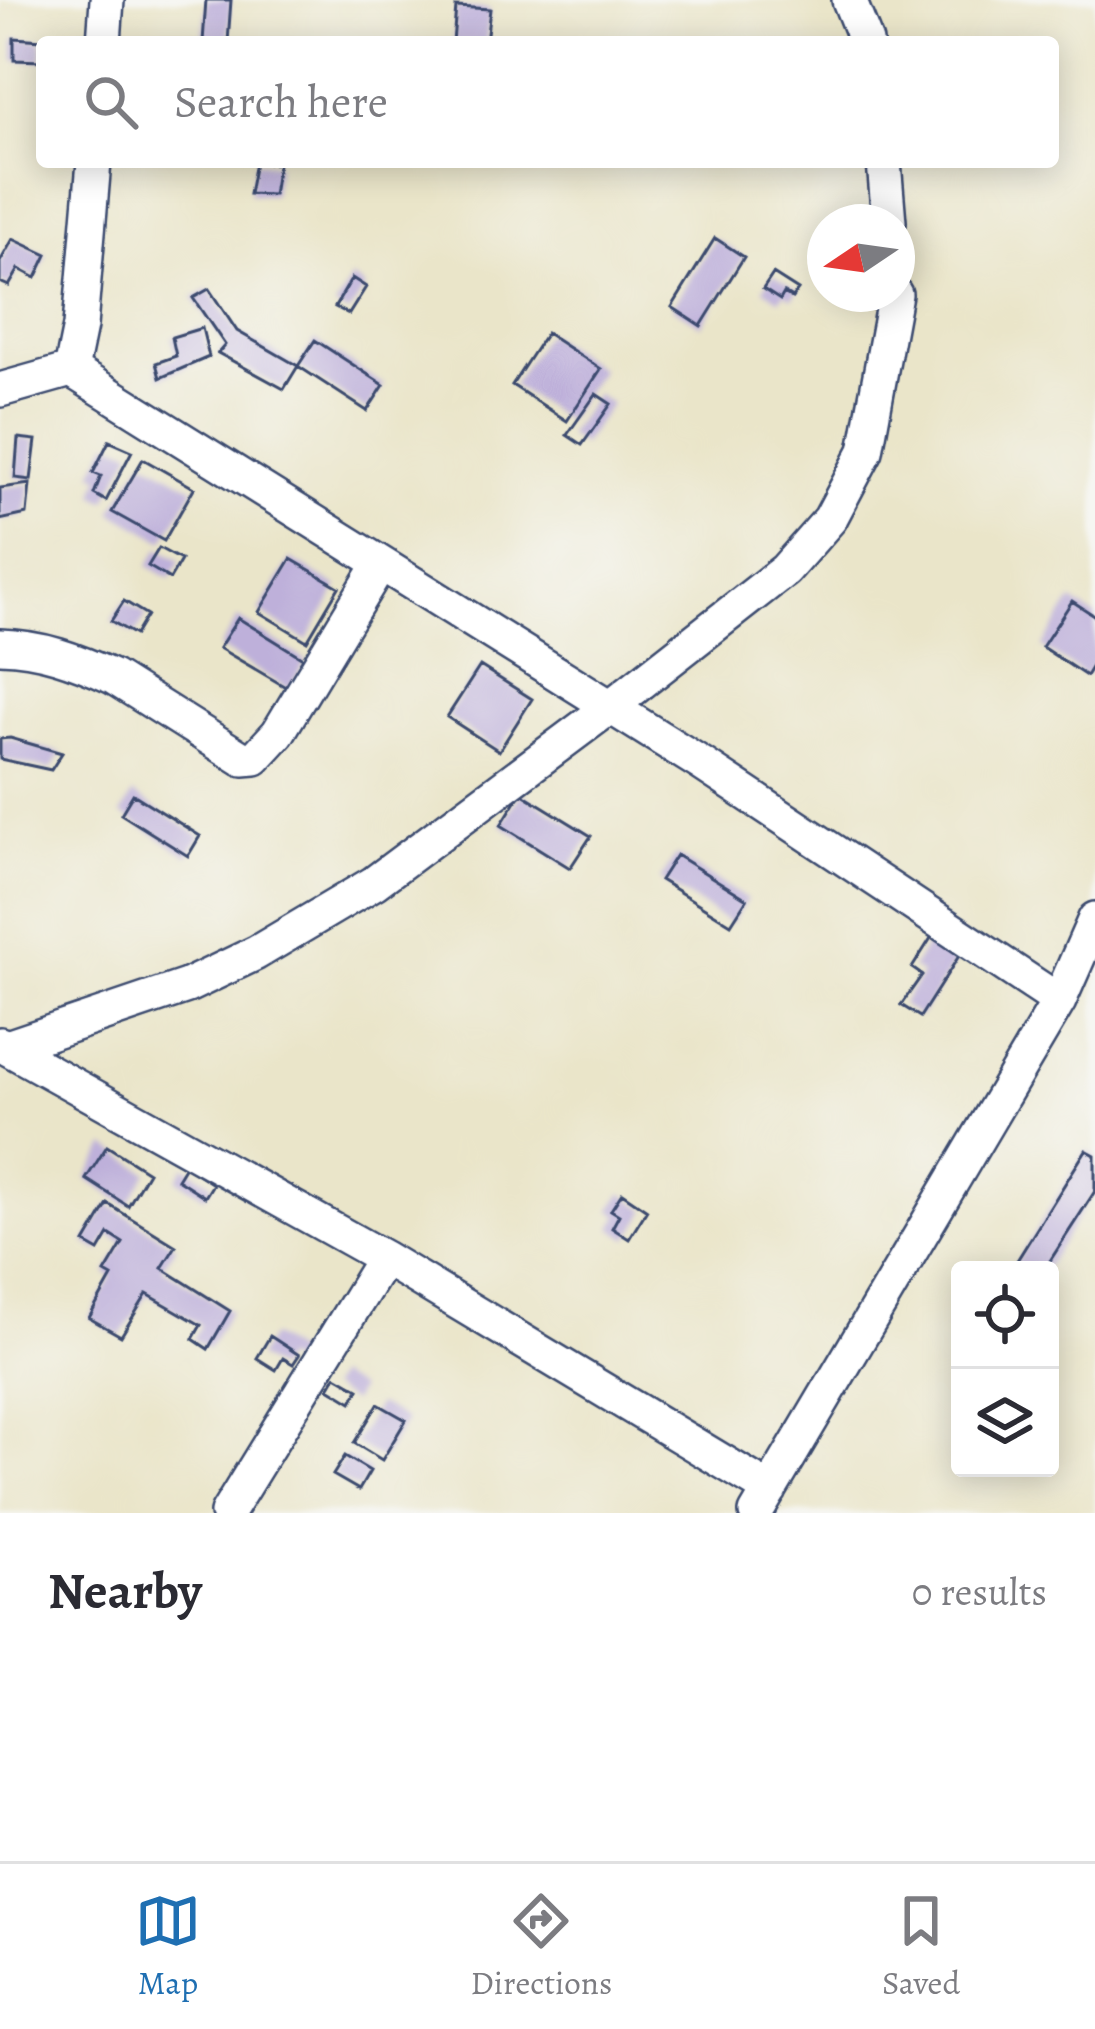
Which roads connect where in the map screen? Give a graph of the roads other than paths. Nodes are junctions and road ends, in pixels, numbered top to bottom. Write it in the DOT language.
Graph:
graph roads {
  1 [pos="107,0"];
  2 [pos="849,0"];
  3 [pos="104,36"];
  4 [pos="864,36"];
  5 [pos="93,168"];
  6 [pos="884,168"];
  7 [pos="888,204"];
  8 [pos="892,312"];
  9 [pos="70,370"];
  10 [pos="0,390"];
  11 [pos="380,566"];
  12 [pos="0,646"];
  13 [pos="610,707"];
  14 [pos="1095,919"];
  15 [pos="1059,1000"];
  16 [pos="5,1045"];
  17 [pos="384,1258"];
  18 [pos="763,1502"];
  19 [pos="227,1513"];
  1 -- 3 [label="street"];
  2 -- 4 [label="street"];
  5 -- 9 [label="street"];
  6 -- 7 [label="street"];
  8 -- 13 [label="street"];
  9 -- 10 [label="street"];
  9 -- 11 [label="street"];
  11 -- 12 [label="street"];
  11 -- 13 [label="street"];
  13 -- 15 [label="street"];
  13 -- 16 [label="street"];
  14 -- 15 [label="street"];
  15 -- 18 [label="street"];
  16 -- 17 [label="street"];
  17 -- 18 [label="street"];
  17 -- 19 [label="street"];
}
